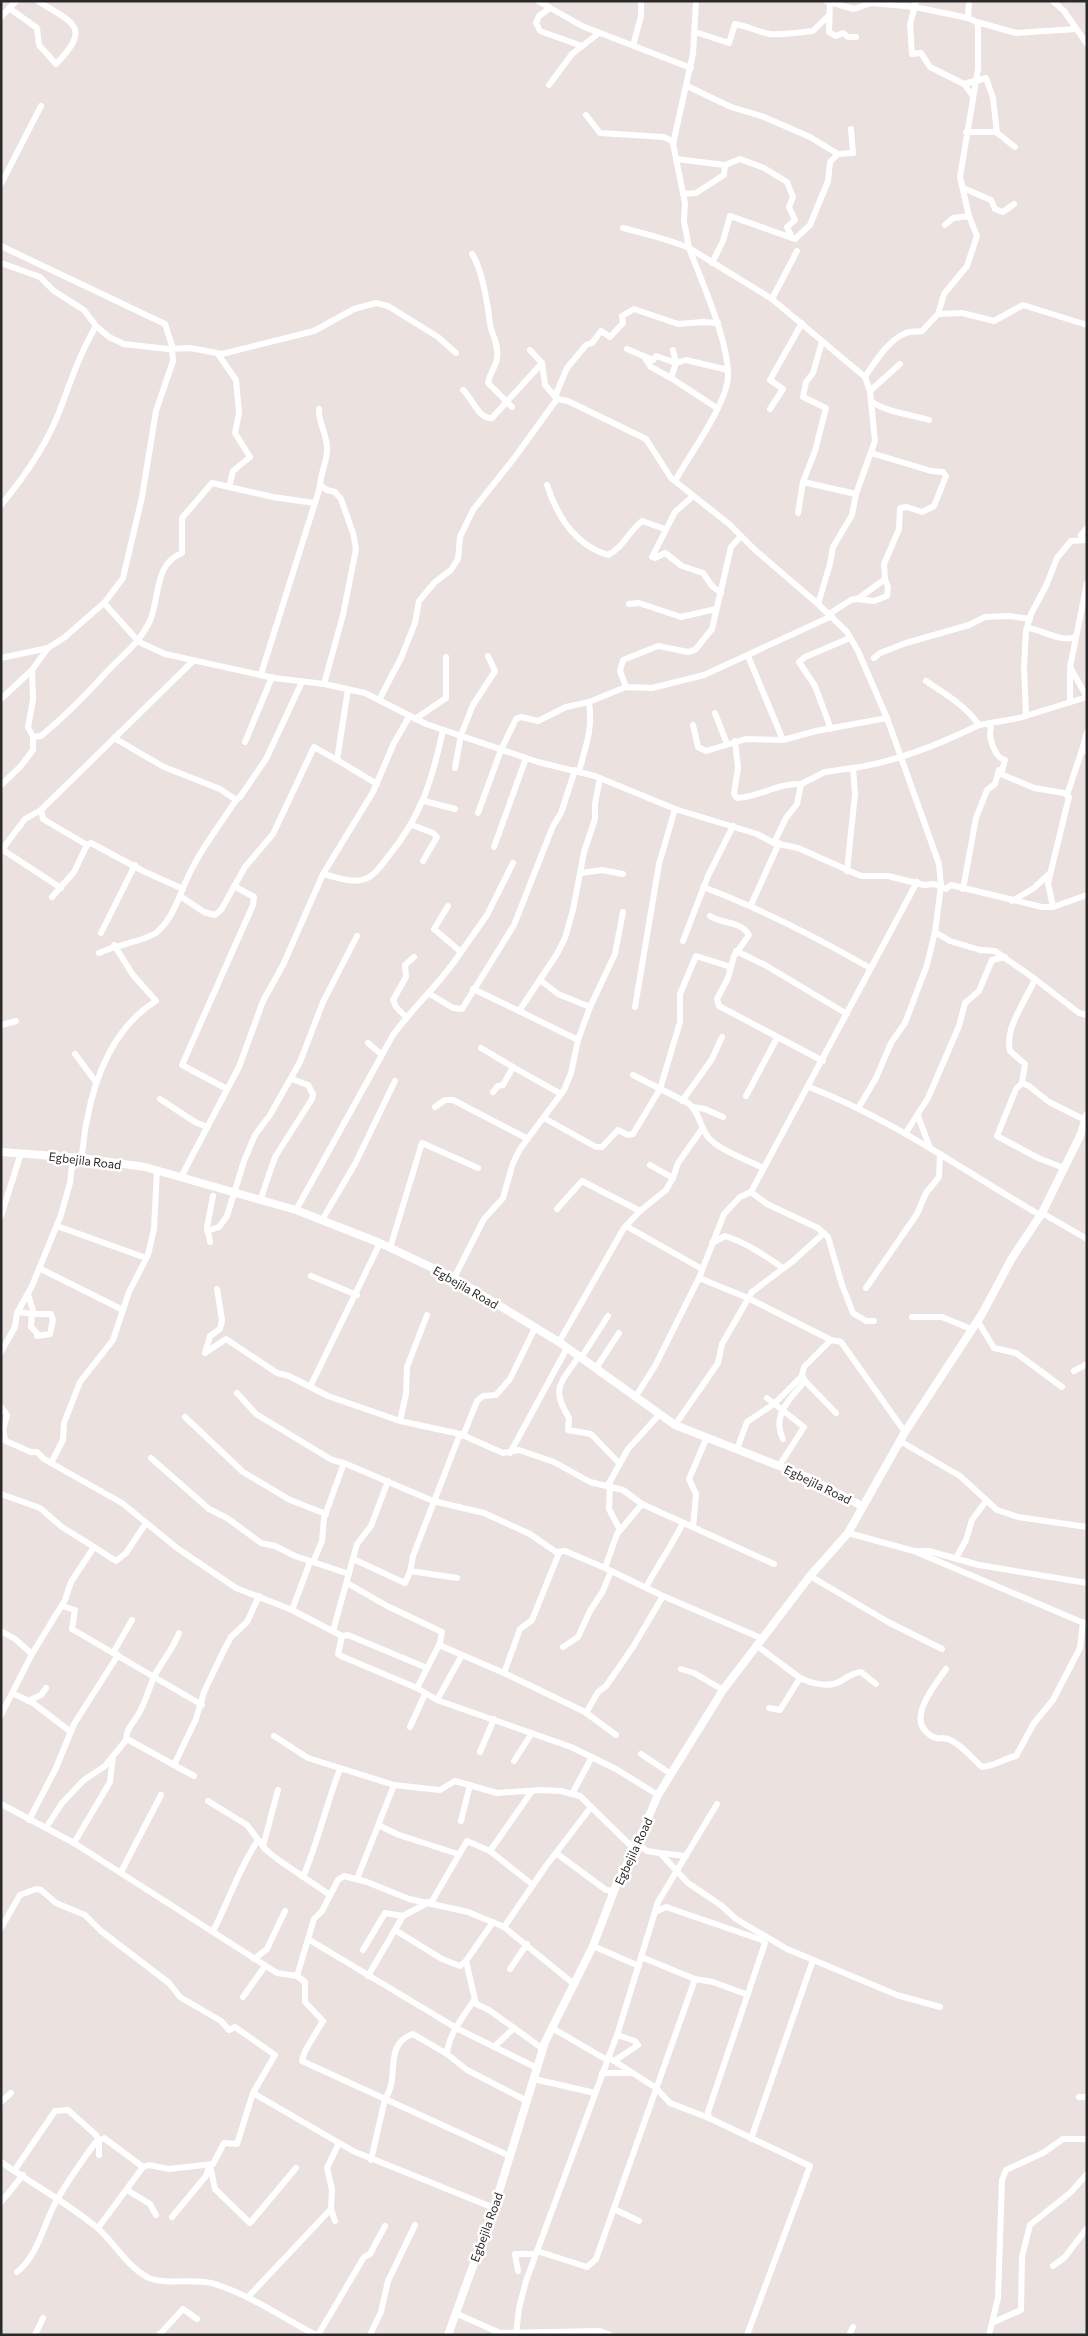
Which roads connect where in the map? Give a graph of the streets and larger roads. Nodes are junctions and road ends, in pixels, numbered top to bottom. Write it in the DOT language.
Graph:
graph roads {
  1 [pos="16,1"];
  2 [pos="38,1"];
  3 [pos="538,1"];
  4 [pos="641,1"];
  5 [pos="696,1"];
  6 [pos="969,1"];
  7 [pos="1053,1"];
  8 [pos="829,2"];
  9 [pos="870,2"];
  10 [pos="915,4"];
  11 [pos="9,8"];
  12 [pos="550,8"];
  13 [pos="828,16"];
  14 [pos="1,17"];
  15 [pos="968,18"];
  16 [pos="977,22"];
  17 [pos="1076,29"];
  18 [pos="695,32"];
  19 [pos="599,33"];
  20 [pos="856,37"];
  21 [pos="1087,44"];
  22 [pos="582,46"];
  23 [pos="633,46"];
  24 [pos="691,68"];
  25 [pos="976,82"];
  26 [pos="549,84"];
  27 [pos="964,84"];
  28 [pos="687,86"];
  29 [pos="973,96"];
  30 [pos="41,106"];
  31 [pos="586,115"];
  32 [pos="851,129"];
  33 [pos="966,132"];
  34 [pos="997,134"];
  35 [pos="674,142"];
  36 [pos="1015,147"];
  37 [pos="838,154"];
  38 [pos="676,159"];
  39 [pos="725,165"];
  40 [pos="1,184"];
  41 [pos="962,188"];
  42 [pos="683,194"];
  43 [pos="1014,204"];
  44 [pos="969,216"];
  45 [pos="945,225"];
  46 [pos="623,228"];
  47 [pos="792,238"];
  48 [pos="1,246"];
  49 [pos="690,248"];
  50 [pos="797,251"];
  51 [pos="472,254"];
  52 [pos="1,263"];
  53 [pos="712,263"];
  54 [pos="772,298"];
  55 [pos="938,314"];
  56 [pos="718,323"];
  57 [pos="802,323"];
  58 [pos="1087,325"];
  59 [pos="96,326"];
  60 [pos="822,342"];
  61 [pos="627,348"];
  62 [pos="172,349"];
  63 [pos="530,350"];
  64 [pos="673,350"];
  65 [pos="456,353"];
  66 [pos="218,354"];
  67 [pos="645,358"];
  68 [pos="542,363"];
  69 [pos="676,363"];
  70 [pos="900,364"];
  71 [pos="728,370"];
  72 [pos="865,377"];
  73 [pos="671,378"];
  74 [pos="463,390"];
  75 [pos="870,391"];
  76 [pos="557,399"];
  77 [pos="871,402"];
  78 [pos="510,404"];
  79 [pos="319,408"];
  80 [pos="717,408"];
  81 [pos="770,409"];
  82 [pos="928,420"];
  83 [pos="871,453"];
  84 [pos="675,482"];
  85 [pos="804,482"];
  86 [pos="320,484"];
  87 [pos="547,485"];
  88 [pos="229,487"];
  89 [pos="856,494"];
  90 [pos="693,496"];
  91 [pos="314,503"];
  92 [pos="1,505"];
  93 [pos="798,513"];
  94 [pos="1087,528"];
  95 [pos="665,529"];
  96 [pos="741,536"];
  97 [pos="1086,540"];
  98 [pos="885,579"];
  99 [pos="1087,583"];
  100 [pos="721,593"];
  101 [pos="857,599"];
  102 [pos="104,603"];
  103 [pos="629,604"];
  104 [pos="818,604"];
  105 [pos="716,609"];
  106 [pos="830,615"];
  107 [pos="1030,619"];
  108 [pos="1028,628"];
  109 [pos="1075,637"];
  110 [pos="850,638"];
  111 [pos="139,642"];
  112 [pos="48,648"];
  113 [pos="488,656"];
  114 [pos="748,656"];
  115 [pos="446,657"];
  116 [pos="1,658"];
  117 [pos="874,658"];
  118 [pos="193,661"];
  119 [pos="32,670"];
  120 [pos="1070,672"];
  121 [pos="261,674"];
  122 [pos="272,677"];
  123 [pos="926,680"];
  124 [pos="302,682"];
  125 [pos="324,684"];
  126 [pos="626,687"];
  127 [pos="348,689"];
  128 [pos="1087,697"];
  129 [pos="1,700"];
  130 [pos="379,700"];
  131 [pos="1070,701"];
  132 [pos="589,702"];
  133 [pos="714,713"];
  134 [pos="1026,716"];
  135 [pos="412,718"];
  136 [pos="887,718"];
  137 [pos="692,724"];
  138 [pos="988,724"];
  139 [pos="979,725"];
  140 [pos="831,729"];
  141 [pos="443,730"];
  142 [pos="1087,732"];
  143 [pos="461,736"];
  144 [pos="33,737"];
  145 [pos="114,738"];
  146 [pos="783,740"];
  147 [pos="735,741"];
  148 [pos="245,742"];
  149 [pos="727,744"];
  150 [pos="501,750"];
  151 [pos="1084,751"];
  152 [pos="901,757"];
  153 [pos="526,758"];
  154 [pos="1001,759"];
  155 [pos="337,760"];
  156 [pos="455,768"];
  157 [pos="853,768"];
  158 [pos="577,770"];
  159 [pos="600,778"];
  160 [pos="377,784"];
  161 [pos="801,784"];
  162 [pos="1,785"];
  163 [pos="1067,795"];
  164 [pos="236,800"];
  165 [pos="424,801"];
  166 [pos="676,808"];
  167 [pos="455,809"];
  168 [pos="41,810"];
  169 [pos="478,813"];
  170 [pos="412,825"];
  171 [pos="733,826"];
  172 [pos="776,843"];
  173 [pos="87,845"];
  174 [pos="494,847"];
  175 [pos="2,851"];
  176 [pos="423,861"];
  177 [pos="513,863"];
  178 [pos="135,865"];
  179 [pos="847,871"];
  180 [pos="581,873"];
  181 [pos="324,874"];
  182 [pos="623,874"];
  183 [pos="1050,874"];
  184 [pos="916,883"];
  185 [pos="234,886"];
  186 [pos="941,886"];
  187 [pos="703,887"];
  188 [pos="61,888"];
  189 [pos="963,889"];
  190 [pos="182,892"];
  191 [pos="1087,894"];
  192 [pos="52,898"];
  193 [pos="1012,900"];
  194 [pos="751,905"];
  195 [pos="448,906"];
  196 [pos="1053,907"];
  197 [pos="623,912"];
  198 [pos="710,916"];
  199 [pos="935,932"];
  200 [pos="101,933"];
  201 [pos="357,936"];
  202 [pos="683,941"];
  203 [pos="114,945"];
  204 [pos="736,951"];
  205 [pos="461,952"];
  206 [pos="99,953"];
  207 [pos="414,957"];
  208 [pos="1005,957"];
  209 [pos="731,967"];
  210 [pos="870,968"];
  211 [pos="1035,979"];
  212 [pos="540,980"];
  213 [pos="473,989"];
  214 [pos="430,994"];
  215 [pos="590,1008"];
  216 [pos="635,1008"];
  217 [pos="519,1011"];
  218 [pos="847,1014"];
  219 [pos="1087,1015"];
  220 [pos="406,1016"];
  221 [pos="16,1021"];
  222 [pos="1,1024"];
  223 [pos="722,1037"];
  224 [pos="777,1038"];
  225 [pos="578,1040"];
  226 [pos="368,1043"];
  227 [pos="481,1048"];
  228 [pos="75,1054"];
  229 [pos="381,1054"];
  230 [pos="823,1060"];
  231 [pos="513,1067"];
  232 [pos="633,1075"];
  233 [pos="292,1078"];
  234 [pos="396,1081"];
  235 [pos="96,1082"];
  236 [pos="1022,1083"];
  237 [pos="809,1087"];
  238 [pos="227,1089"];
  239 [pos="660,1090"];
  240 [pos="493,1092"];
  241 [pos="562,1094"];
  242 [pos="746,1096"];
  243 [pos="160,1099"];
  244 [pos="682,1101"];
  245 [pos="435,1107"];
  246 [pos="693,1107"];
  247 [pos="859,1107"];
  248 [pos="918,1116"];
  249 [pos="723,1117"];
  250 [pos="1086,1117"];
  251 [pos="544,1118"];
  252 [pos="208,1127"];
  253 [pos="702,1128"];
  254 [pos="905,1134"];
  255 [pos="528,1139"];
  256 [pos="930,1148"];
  257 [pos="1,1152"];
  258 [pos="21,1153"];
  259 [pos="940,1154"];
  260 [pos="77,1157"];
  261 [pos="650,1165"];
  262 [pos="478,1168"];
  263 [pos="763,1168"];
  264 [pos="1064,1168"];
  265 [pos="157,1170"];
  266 [pos="181,1177"];
  267 [pos="673,1178"];
  268 [pos="751,1192"];
  269 [pos="234,1193"];
  270 [pos="213,1196"];
  271 [pos="260,1201"];
  272 [pos="558,1209"];
  273 [pos="296,1210"];
  274 [pos="640,1211"];
  275 [pos="1041,1214"];
  276 [pos="1,1216"];
  277 [pos="322,1220"];
  278 [pos="57,1226"];
  279 [pos="626,1226"];
  280 [pos="207,1231"];
  281 [pos="824,1233"];
  282 [pos="1087,1239"];
  283 [pos="210,1242"];
  284 [pos="380,1243"];
  285 [pos="712,1243"];
  286 [pos="390,1248"];
  287 [pos="146,1258"];
  288 [pos="39,1268"];
  289 [pos="783,1268"];
  290 [pos="702,1269"];
  291 [pos="311,1276"];
  292 [pos="454,1278"];
  293 [pos="699,1278"];
  294 [pos="866,1288"];
  295 [pos="217,1289"];
  296 [pos="28,1294"];
  297 [pos="356,1295"];
  298 [pos="748,1298"];
  299 [pos="123,1310"];
  300 [pos="18,1312"];
  301 [pos="427,1315"];
  302 [pos="608,1316"];
  303 [pos="912,1317"];
  304 [pos="978,1320"];
  305 [pos="874,1321"];
  306 [pos="535,1328"];
  307 [pos="971,1329"];
  308 [pos="618,1333"];
  309 [pos="831,1340"];
  310 [pos="558,1342"];
  311 [pos="567,1348"];
  312 [pos="1,1352"];
  313 [pos="580,1357"];
  314 [pos="1087,1364"];
  315 [pos="596,1368"];
  316 [pos="1074,1371"];
  317 [pos="804,1378"];
  318 [pos="1062,1387"];
  319 [pos="310,1388"];
  320 [pos="237,1393"];
  321 [pos="636,1396"];
  322 [pos="767,1398"];
  323 [pos="774,1404"];
  324 [pos="1,1408"];
  325 [pos="782,1410"];
  326 [pos="836,1413"];
  327 [pos="659,1415"];
  328 [pos="185,1417"];
  329 [pos="400,1420"];
  330 [pos="675,1425"];
  331 [pos="905,1432"];
  332 [pos="462,1435"];
  333 [pos="707,1438"];
  334 [pos="3,1439"];
  335 [pos="783,1439"];
  336 [pos="900,1442"];
  337 [pos="738,1449"];
  338 [pos="510,1453"];
  339 [pos="151,1458"];
  340 [pos="51,1463"];
  341 [pos="344,1463"];
  342 [pos="620,1464"];
  343 [pos="779,1466"];
  344 [pos="388,1481"];
  345 [pos="609,1485"];
  346 [pos="1,1494"];
  347 [pos="433,1500"];
  348 [pos="986,1501"];
  349 [pos="642,1504"];
  350 [pos="862,1506"];
  351 [pos="326,1514"];
  352 [pos="146,1523"];
  353 [pos="683,1523"];
  354 [pos="1087,1526"];
  355 [pos="693,1527"];
  356 [pos="620,1530"];
  357 [pos="848,1533"];
  358 [pos="94,1547"];
  359 [pos="914,1551"];
  360 [pos="559,1553"];
  361 [pos="956,1558"];
  362 [pos="353,1559"];
  363 [pos="310,1562"];
  364 [pos="774,1564"];
  365 [pos="608,1570"];
  366 [pos="410,1571"];
  367 [pos="349,1574"];
  368 [pos="810,1576"];
  369 [pos="458,1578"];
  370 [pos="347,1583"];
  371 [pos="1087,1583"];
  372 [pos="646,1587"];
  373 [pos="259,1596"];
  374 [pos="663,1596"];
  375 [pos="62,1606"];
  376 [pos="292,1610"];
  377 [pos="132,1620"];
  378 [pos="1085,1623"];
  379 [pos="1,1631"];
  380 [pos="333,1631"];
  381 [pos="179,1633"];
  382 [pos="342,1636"];
  383 [pos="761,1638"];
  384 [pos="439,1645"];
  385 [pos="756,1645"];
  386 [pos="563,1647"];
  387 [pos="942,1649"];
  388 [pos="32,1654"];
  389 [pos="115,1654"];
  390 [pos="462,1655"];
  391 [pos="427,1668"];
  392 [pos="681,1669"];
  393 [pos="946,1669"];
  394 [pos="504,1673"];
  395 [pos="154,1677"];
  396 [pos="800,1678"];
  397 [pos="876,1684"];
  398 [pos="46,1688"];
  399 [pos="417,1688"];
  400 [pos="723,1690"];
  401 [pos="14,1694"];
  402 [pos="425,1694"];
  403 [pos="438,1700"];
  404 [pos="28,1701"];
  405 [pos="202,1705"];
  406 [pos="769,1708"];
  407 [pos="586,1713"];
  408 [pos="1,1715"];
  409 [pos="494,1719"];
  410 [pos="410,1727"];
  411 [pos="71,1732"];
  412 [pos="532,1733"];
  413 [pos="616,1735"];
  414 [pos="274,1736"];
  415 [pos="126,1740"];
  416 [pos="480,1752"];
  417 [pos="641,1754"];
  418 [pos="114,1755"];
  419 [pos="592,1757"];
  420 [pos="514,1761"];
  421 [pos="174,1765"];
  422 [pos="340,1770"];
  423 [pos="671,1774"];
  424 [pos="194,1776"];
  425 [pos="394,1785"];
  426 [pos="470,1785"];
  427 [pos="278,1790"];
  428 [pos="532,1791"];
  429 [pos="572,1794"];
  430 [pos="161,1795"];
  431 [pos="658,1795"];
  432 [pos="208,1801"];
  433 [pos="1,1804"];
  434 [pos="717,1804"];
  435 [pos="591,1807"];
  436 [pos="29,1820"];
  437 [pos="461,1821"];
  438 [pos="378,1825"];
  439 [pos="46,1828"];
  440 [pos="74,1843"];
  441 [pos="260,1843"];
  442 [pos="636,1846"];
  443 [pos="490,1852"];
  444 [pos="556,1853"];
  445 [pos="660,1853"];
  446 [pos="458,1854"];
  447 [pos="686,1856"];
  448 [pos="678,1870"];
  449 [pos="121,1872"];
  450 [pos="303,1877"];
  451 [pos="357,1879"];
  452 [pos="533,1885"];
  453 [pos="614,1891"];
  454 [pos="330,1895"];
  455 [pos="430,1903"];
  456 [pos="285,1911"];
  457 [pos="655,1912"];
  458 [pos="403,1916"];
  459 [pos="493,1922"];
  460 [pos="504,1927"];
  461 [pos="1,1928"];
  462 [pos="395,1930"];
  463 [pos="213,1931"];
  464 [pos="308,1939"];
  465 [pos="527,1944"];
  466 [pos="593,1946"];
  467 [pos="363,1950"];
  468 [pos="641,1957"];
  469 [pos="254,1959"];
  470 [pos="813,1960"];
  471 [pos="466,1961"];
  472 [pos="265,1966"];
  473 [pos="638,1966"];
  474 [pos="510,1969"];
  475 [pos="297,1976"];
  476 [pos="368,1976"];
  477 [pos="694,1978"];
  478 [pos="575,1985"];
  479 [pos="748,1995"];
  480 [pos="243,1997"];
  481 [pos="474,2000"];
  482 [pos="940,2007"];
  483 [pos="457,2028"];
  484 [pos="514,2028"];
  485 [pos="552,2028"];
  486 [pos="616,2035"];
  487 [pos="494,2047"];
  488 [pos="543,2049"];
  489 [pos="447,2054"];
  490 [pos="610,2060"];
  491 [pos="537,2068"];
  492 [pos="602,2073"];
  493 [pos="631,2073"];
  494 [pos="534,2079"];
  495 [pos="656,2088"];
  496 [pos="253,2092"];
  497 [pos="11,2093"];
  498 [pos="595,2093"];
  499 [pos="385,2099"];
  500 [pos="527,2101"];
  501 [pos="1,2102"];
  502 [pos="709,2118"];
  503 [pos="751,2139"];
  504 [pos="1087,2139"];
  505 [pos="99,2141"];
  506 [pos="339,2142"];
  507 [pos="99,2155"];
  508 [pos="510,2156"];
  509 [pos="371,2160"];
  510 [pos="1,2162"];
  511 [pos="210,2164"];
  512 [pos="143,2167"];
  513 [pos="296,2168"];
  514 [pos="14,2171"];
  515 [pos="1087,2174"];
  516 [pos="23,2175"];
  517 [pos="126,2190"];
  518 [pos="57,2199"];
  519 [pos="1,2202"];
  520 [pos="494,2208"];
  521 [pos="614,2209"];
  522 [pos="331,2210"];
  523 [pos="156,2215"];
  524 [pos="172,2217"];
  525 [pos="335,2222"];
  526 [pos="639,2222"];
  527 [pos="415,2225"];
  528 [pos="385,2226"];
  529 [pos="98,2228"];
  530 [pos="1087,2228"];
  531 [pos="536,2253"];
  532 [pos="1052,2266"];
  533 [pos="518,2271"];
  534 [pos="17,2272"];
  535 [pos="248,2297"];
  536 [pos="455,2313"];
  537 [pos="43,2318"];
  538 [pos="197,2319"];
  539 [pos="994,2322"];
  540 [pos="853,2327"];
  541 [pos="516,2334"];
  542 [pos="35,2335"];
  543 [pos="159,2335"];
  544 [pos="317,2335"];
  545 [pos="370,2335"];
  546 [pos="448,2335"];
  547 [pos="610,2335"];
  548 [pos="747,2335"];
  549 [pos="849,2335"];
  550 [pos="989,2335"];
  1 -- 11 [label="street"];
  2 -- 11 [label="street"];
  3 -- 12 [label="street"];
  4 -- 23 [label="street"];
  5 -- 18 [label="street"];
  6 -- 15 [label="street"];
  7 -- 17 [label="street"];
  8 -- 9 [label="street"];
  8 -- 13 [label="street"];
  9 -- 10 [label="street"];
  10 -- 15 [label="street"];
  10 -- 27 [label="street"];
  11 -- 14 [label="street"];
  12 -- 19 [label="street"];
  12 -- 22 [label="street"];
  13 -- 18 [label="street"];
  13 -- 20 [label="street"];
  15 -- 16 [label="street"];
  16 -- 17 [label="street"];
  16 -- 25 [label="street"];
  17 -- 21 [label="street"];
  18 -- 24 [label="street"];
  19 -- 22 [label="street"];
  19 -- 23 [label="street"];
  22 -- 26 [label="street"];
  23 -- 24 [label="street"];
  24 -- 28 [label="street"];
  25 -- 27 [label="street"];
  25 -- 29 [label="street"];
  25 -- 34 [label="street"];
  27 -- 29 [label="street"];
  28 -- 35 [label="street"];
  28 -- 37 [label="street"];
  29 -- 33 [label="street"];
  30 -- 40 [label="street"];
  31 -- 35 [label="street"];
  32 -- 37 [label="street"];
  33 -- 34 [label="street"];
  33 -- 41 [label="street"];
  34 -- 36 [label="street"];
  35 -- 38 [label="street"];
  37 -- 47 [label="street"];
  38 -- 39 [label="street"];
  38 -- 42 [label="street"];
  39 -- 42 [label="street"];
  39 -- 47 [label="street"];
  41 -- 43 [label="street"];
  41 -- 44 [label="street"];
  42 -- 49 [label="street"];
  44 -- 45 [label="street"];
  44 -- 55 [label="street"];
  46 -- 49 [label="street"];
  47 -- 53 [label="street"];
  48 -- 62 [label="street"];
  49 -- 53 [label="street"];
  49 -- 56 [label="street"];
  50 -- 54 [label="street"];
  51 -- 78 [label="street"];
  52 -- 59 [label="street"];
  53 -- 54 [label="street"];
  54 -- 57 [label="street"];
  55 -- 58 [label="street"];
  55 -- 72 [label="street"];
  56 -- 71 [label="street"];
  56 -- 76 [label="street"];
  57 -- 60 [label="street"];
  57 -- 81 [label="street"];
  59 -- 62 [label="street"];
  59 -- 92 [label="street"];
  60 -- 72 [label="street"];
  60 -- 85 [label="street"];
  61 -- 67 [label="street"];
  62 -- 66 [label="street"];
  62 -- 102 [label="street"];
  63 -- 68 [label="street"];
  64 -- 69 [label="street"];
  65 -- 66 [label="street"];
  66 -- 88 [label="street"];
  67 -- 69 [label="street"];
  67 -- 73 [label="street"];
  68 -- 76 [label="street"];
  68 -- 78 [label="street"];
  69 -- 71 [label="street"];
  69 -- 73 [label="street"];
  70 -- 75 [label="street"];
  71 -- 80 [label="street"];
  72 -- 75 [label="street"];
  73 -- 80 [label="street"];
  74 -- 78 [label="street"];
  75 -- 77 [label="street"];
  76 -- 84 [label="street"];
  76 -- 130 [label="street"];
  77 -- 82 [label="street"];
  77 -- 83 [label="street"];
  79 -- 86 [label="street"];
  80 -- 84 [label="street"];
  83 -- 89 [label="street"];
  83 -- 98 [label="street"];
  84 -- 90 [label="street"];
  85 -- 89 [label="street"];
  85 -- 93 [label="street"];
  86 -- 91 [label="street"];
  86 -- 125 [label="street"];
  87 -- 95 [label="street"];
  88 -- 91 [label="street"];
  88 -- 111 [label="street"];
  89 -- 104 [label="street"];
  90 -- 95 [label="street"];
  90 -- 96 [label="street"];
  91 -- 121 [label="street"];
  94 -- 97 [label="street"];
  95 -- 100 [label="street"];
  96 -- 100 [label="street"];
  96 -- 104 [label="street"];
  97 -- 107 [label="street"];
  98 -- 101 [label="street"];
  98 -- 101 [label="street"];
  99 -- 109 [label="street"];
  100 -- 105 [label="street"];
  101 -- 106 [label="street"];
  102 -- 111 [label="street"];
  102 -- 112 [label="street"];
  103 -- 105 [label="street"];
  104 -- 106 [label="street"];
  105 -- 126 [label="street"];
  106 -- 110 [label="street"];
  106 -- 114 [label="street"];
  107 -- 108 [label="street"];
  107 -- 117 [label="street"];
  108 -- 109 [label="street"];
  108 -- 134 [label="street"];
  109 -- 120 [label="street"];
  110 -- 136 [label="street"];
  110 -- 140 [label="street"];
  111 -- 118 [label="street"];
  111 -- 144 [label="street"];
  112 -- 116 [label="street"];
  112 -- 119 [label="street"];
  113 -- 143 [label="street"];
  114 -- 126 [label="street"];
  114 -- 146 [label="street"];
  115 -- 135 [label="street"];
  118 -- 121 [label="street"];
  118 -- 145 [label="street"];
  119 -- 129 [label="street"];
  119 -- 144 [label="street"];
  120 -- 128 [label="street"];
  120 -- 131 [label="street"];
  121 -- 122 [label="street"];
  122 -- 124 [label="street"];
  122 -- 148 [label="street"];
  123 -- 139 [label="street"];
  124 -- 125 [label="street"];
  124 -- 164 [label="street"];
  125 -- 127 [label="street"];
  126 -- 132 [label="street"];
  127 -- 130 [label="street"];
  127 -- 155 [label="street"];
  128 -- 131 [label="street"];
  130 -- 135 [label="street"];
  131 -- 134 [label="street"];
  132 -- 150 [label="street"];
  132 -- 158 [label="street"];
  133 -- 149 [label="street"];
  134 -- 138 [label="street"];
  135 -- 141 [label="street"];
  135 -- 160 [label="street"];
  136 -- 140 [label="street"];
  136 -- 152 [label="street"];
  137 -- 149 [label="street"];
  138 -- 139 [label="street"];
  138 -- 154 [label="street"];
  139 -- 152 [label="street"];
  140 -- 146 [label="street"];
  141 -- 143 [label="street"];
  141 -- 165 [label="street"];
  142 -- 151 [label="street"];
  143 -- 150 [label="street"];
  143 -- 156 [label="street"];
  144 -- 162 [label="street"];
  145 -- 164 [label="street"];
  145 -- 168 [label="street"];
  146 -- 147 [label="street"];
  147 -- 149 [label="street"];
  147 -- 161 [label="street"];
  150 -- 153 [label="street"];
  150 -- 169 [label="street"];
  151 -- 163 [label="street"];
  152 -- 157 [label="street"];
  152 -- 186 [label="street"];
  153 -- 158 [label="street"];
  153 -- 174 [label="street"];
  154 -- 163 [label="street"];
  154 -- 189 [label="street"];
  155 -- 160 [label="street"];
  155 -- 185 [label="street"];
  157 -- 161 [label="street"];
  157 -- 179 [label="street"];
  158 -- 159 [label="street"];
  158 -- 213 [label="street"];
  159 -- 166 [label="street"];
  159 -- 180 [label="street"];
  160 -- 181 [label="street"];
  161 -- 172 [label="street"];
  163 -- 183 [label="street"];
  164 -- 190 [label="street"];
  165 -- 167 [label="street"];
  165 -- 170 [label="street"];
  166 -- 171 [label="street"];
  166 -- 216 [label="street"];
  168 -- 173 [label="street"];
  168 -- 175 [label="street"];
  170 -- 176 [label="street"];
  170 -- 181 [label="street"];
  171 -- 172 [label="street"];
  171 -- 187 [label="street"];
  172 -- 179 [label="street"];
  172 -- 194 [label="street"];
  173 -- 178 [label="street"];
  173 -- 188 [label="street"];
  175 -- 188 [label="street"];
  177 -- 205 [label="street"];
  178 -- 190 [label="street"];
  178 -- 200 [label="street"];
  179 -- 184 [label="street"];
  180 -- 182 [label="street"];
  180 -- 212 [label="street"];
  181 -- 238 [label="street"];
  183 -- 193 [label="street"];
  183 -- 196 [label="street"];
  184 -- 186 [label="street"];
  184 -- 210 [label="street"];
  185 -- 190 [label="street"];
  185 -- 238 [label="street"];
  186 -- 189 [label="street"];
  186 -- 199 [label="street"];
  187 -- 194 [label="street"];
  187 -- 202 [label="street"];
  188 -- 192 [label="street"];
  189 -- 193 [label="street"];
  190 -- 203 [label="street"];
  191 -- 196 [label="street"];
  193 -- 196 [label="street"];
  194 -- 210 [label="street"];
  195 -- 205 [label="street"];
  197 -- 215 [label="street"];
  198 -- 204 [label="street"];
  199 -- 208 [label="street"];
  199 -- 247 [label="street"];
  201 -- 233 [label="street"];
  203 -- 206 [label="street"];
  203 -- 235 [label="street"];
  204 -- 209 [label="street"];
  204 -- 218 [label="street"];
  205 -- 214 [label="street"];
  207 -- 220 [label="street"];
  208 -- 211 [label="street"];
  208 -- 248 [label="street"];
  209 -- 224 [label="street"];
  209 -- 239 [label="street"];
  210 -- 218 [label="street"];
  211 -- 219 [label="street"];
  211 -- 236 [label="street"];
  212 -- 215 [label="street"];
  212 -- 217 [label="street"];
  213 -- 214 [label="street"];
  213 -- 217 [label="street"];
  214 -- 220 [label="street"];
  215 -- 225 [label="street"];
  217 -- 225 [label="street"];
  218 -- 230 [label="street"];
  220 -- 229 [label="street"];
  221 -- 222 [label="street"];
  223 -- 244 [label="street"];
  224 -- 230 [label="street"];
  224 -- 242 [label="street"];
  225 -- 241 [label="street"];
  226 -- 229 [label="street"];
  227 -- 231 [label="street"];
  228 -- 235 [label="street"];
  229 -- 273 [label="street"];
  230 -- 237 [label="street"];
  231 -- 240 [label="street"];
  231 -- 241 [label="street"];
  232 -- 239 [label="street"];
  233 -- 269 [label="street"];
  233 -- 271 [label="street"];
  234 -- 277 [label="street"];
  235 -- 260 [label="street"];
  236 -- 250 [label="street"];
  236 -- 264 [label="street"];
  237 -- 247 [label="street"];
  237 -- 263 [label="street"];
  238 -- 252 [label="street"];
  239 -- 244 [label="street"];
  239 -- 251 [label="street"];
  241 -- 251 [label="street"];
  243 -- 252 [label="street"];
  244 -- 246 [label="street"];
  245 -- 255 [label="street"];
  246 -- 249 [label="street"];
  246 -- 253 [label="street"];
  247 -- 254 [label="street"];
  248 -- 254 [label="street"];
  248 -- 256 [label="street"];
  250 -- 264 [label="street"];
  251 -- 255 [label="street"];
  252 -- 266 [label="street"];
  253 -- 263 [label="street"];
  253 -- 267 [label="street"];
  254 -- 256 [label="street"];
  255 -- 292 [label="street"];
  256 -- 259 [label="street"];
  257 -- 258 [label="street, Egbejila Road"];
  258 -- 260 [label="street, Egbejila Road"];
  258 -- 276 [label="street"];
  259 -- 275 [label="street"];
  259 -- 294 [label="street"];
  260 -- 265 [label="street, Egbejila Road"];
  260 -- 278 [label="street"];
  261 -- 267 [label="street"];
  262 -- 286 [label="street"];
  263 -- 268 [label="street"];
  264 -- 275 [label="street"];
  265 -- 266 [label="street, Egbejila Road"];
  265 -- 287 [label="street"];
  266 -- 269 [label="street, Egbejila Road"];
  267 -- 274 [label="street"];
  268 -- 281 [label="street"];
  268 -- 285 [label="street"];
  269 -- 271 [label="street, Egbejila Road"];
  269 -- 280 [label="street"];
  270 -- 280 [label="street"];
  271 -- 273 [label="street, Egbejila Road"];
  272 -- 274 [label="street"];
  273 -- 277 [label="street, Egbejila Road"];
  274 -- 279 [label="street"];
  275 -- 282 [label="street"];
  275 -- 304 [label="street"];
  277 -- 284 [label="street, Egbejila Road"];
  278 -- 287 [label="street"];
  278 -- 288 [label="street"];
  279 -- 290 [label="street"];
  279 -- 310 [label="street"];
  280 -- 283 [label="street"];
  281 -- 289 [label="street"];
  281 -- 305 [label="street"];
  284 -- 286 [label="street, Egbejila Road"];
  284 -- 297 [label="street"];
  285 -- 289 [label="street"];
  285 -- 290 [label="street"];
  286 -- 292 [label="street, Egbejila Road"];
  287 -- 299 [label="street"];
  288 -- 296 [label="street"];
  288 -- 299 [label="street"];
  289 -- 298 [label="street"];
  290 -- 293 [label="street"];
  291 -- 297 [label="street"];
  292 -- 306 [label="street, Egbejila Road"];
  293 -- 298 [label="street"];
  293 -- 321 [label="street"];
  295 -- 319 [label="street"];
  296 -- 300 [label="street"];
  296 -- 300 [label="street"];
  297 -- 319 [label="street"];
  298 -- 309 [label="street"];
  298 -- 330 [label="street"];
  299 -- 340 [label="street"];
  300 -- 312 [label="street"];
  301 -- 329 [label="street"];
  302 -- 313 [label="street"];
  303 -- 307 [label="street"];
  304 -- 307 [label="street"];
  304 -- 318 [label="street"];
  306 -- 310 [label="street, Egbejila Road"];
  306 -- 332 [label="street"];
  307 -- 331 [label="street"];
  308 -- 315 [label="street"];
  309 -- 317 [label="street"];
  309 -- 331 [label="street"];
  310 -- 311 [label="street, Egbejila Road"];
  311 -- 313 [label="street, Egbejila Road"];
  311 -- 338 [label="street"];
  313 -- 315 [label="street, Egbejila Road"];
  313 -- 342 [label="street"];
  314 -- 316 [label="street"];
  315 -- 321 [label="street, Egbejila Road"];
  317 -- 323 [label="street"];
  317 -- 325 [label="street"];
  317 -- 326 [label="street"];
  319 -- 329 [label="street"];
  320 -- 341 [label="street"];
  321 -- 327 [label="street, Egbejila Road"];
  322 -- 323 [label="street"];
  323 -- 325 [label="street"];
  323 -- 337 [label="street"];
  324 -- 334 [label="street"];
  325 -- 335 [label="street"];
  325 -- 343 [label="street"];
  327 -- 330 [label="street, Egbejila Road"];
  327 -- 342 [label="street"];
  328 -- 351 [label="street"];
  329 -- 332 [label="street"];
  330 -- 333 [label="street, Egbejila Road"];
  331 -- 336 [label="street"];
  332 -- 338 [label="street"];
  332 -- 347 [label="street"];
  333 -- 337 [label="street, Egbejila Road"];
  333 -- 355 [label="street"];
  334 -- 340 [label="street"];
  336 -- 348 [label="street"];
  336 -- 350 [label="street"];
  337 -- 343 [label="street, Egbejila Road"];
  338 -- 345 [label="street"];
  339 -- 363 [label="street"];
  340 -- 352 [label="street"];
  341 -- 344 [label="street"];
  341 -- 351 [label="street"];
  342 -- 345 [label="street"];
  343 -- 350 [label="street, Egbejila Road"];
  344 -- 347 [label="street"];
  344 -- 362 [label="street"];
  345 -- 349 [label="street"];
  345 -- 356 [label="street"];
  346 -- 358 [label="street"];
  347 -- 360 [label="street"];
  347 -- 366 [label="street"];
  348 -- 354 [label="street"];
  348 -- 361 [label="street"];
  349 -- 353 [label="street"];
  349 -- 356 [label="street"];
  350 -- 357 [label="street, Egbejila Road"];
  351 -- 363 [label="street"];
  352 -- 358 [label="street"];
  352 -- 373 [label="street"];
  353 -- 355 [label="street"];
  353 -- 372 [label="street"];
  355 -- 364 [label="street"];
  356 -- 365 [label="street"];
  357 -- 359 [label="street"];
  357 -- 368 [label="street, Egbejila Road"];
  358 -- 375 [label="street"];
  359 -- 361 [label="street"];
  359 -- 378 [label="street"];
  360 -- 365 [label="street"];
  360 -- 394 [label="street"];
  361 -- 371 [label="street"];
  362 -- 366 [label="street"];
  362 -- 367 [label="street"];
  363 -- 367 [label="street"];
  363 -- 376 [label="street"];
  365 -- 372 [label="street"];
  365 -- 386 [label="street"];
  366 -- 369 [label="street"];
  367 -- 370 [label="street"];
  368 -- 383 [label="street, Egbejila Road"];
  368 -- 387 [label="street"];
  370 -- 380 [label="street"];
  370 -- 384 [label="street"];
  372 -- 374 [label="street"];
  373 -- 376 [label="street"];
  373 -- 405 [label="street"];
  374 -- 383 [label="street"];
  374 -- 407 [label="street"];
  375 -- 388 [label="street"];
  375 -- 389 [label="street"];
  376 -- 380 [label="street"];
  377 -- 389 [label="street"];
  378 -- 393 [label="street"];
  379 -- 388 [label="street"];
  380 -- 382 [label="street"];
  381 -- 395 [label="street"];
  382 -- 391 [label="street"];
  382 -- 399 [label="street"];
  383 -- 385 [label="street, Egbejila Road"];
  384 -- 390 [label="street"];
  384 -- 391 [label="street"];
  385 -- 396 [label="street"];
  385 -- 400 [label="street, Egbejila Road"];
  388 -- 401 [label="street"];
  389 -- 395 [label="street"];
  389 -- 411 [label="street"];
  390 -- 394 [label="street"];
  390 -- 403 [label="street"];
  391 -- 399 [label="street"];
  392 -- 400 [label="street"];
  394 -- 407 [label="street"];
  395 -- 405 [label="street"];
  395 -- 415 [label="street"];
  396 -- 397 [label="street"];
  396 -- 406 [label="street"];
  398 -- 404 [label="street"];
  399 -- 402 [label="street"];
  400 -- 423 [label="street, Egbejila Road"];
  401 -- 404 [label="street"];
  401 -- 408 [label="street"];
  402 -- 403 [label="street"];
  402 -- 410 [label="street"];
  403 -- 409 [label="street"];
  404 -- 411 [label="street"];
  405 -- 421 [label="street"];
  407 -- 413 [label="street"];
  409 -- 412 [label="street"];
  409 -- 416 [label="street"];
  411 -- 436 [label="street"];
  412 -- 419 [label="street"];
  412 -- 420 [label="street"];
  414 -- 422 [label="street"];
  415 -- 418 [label="street"];
  415 -- 421 [label="street"];
  417 -- 423 [label="street"];
  418 -- 439 [label="street"];
  418 -- 440 [label="street"];
  419 -- 429 [label="street"];
  419 -- 431 [label="street"];
  421 -- 424 [label="street"];
  422 -- 425 [label="street"];
  422 -- 450 [label="street"];
  423 -- 431 [label="street, Egbejila Road"];
  425 -- 426 [label="street"];
  425 -- 438 [label="street"];
  426 -- 428 [label="street"];
  426 -- 437 [label="street"];
  427 -- 441 [label="street"];
  428 -- 429 [label="street"];
  428 -- 443 [label="street"];
  429 -- 435 [label="street"];
  430 -- 449 [label="street"];
  431 -- 442 [label="street, Egbejila Road"];
  432 -- 441 [label="street"];
  433 -- 436 [label="street"];
  434 -- 447 [label="street"];
  435 -- 442 [label="street"];
  435 -- 444 [label="street"];
  436 -- 439 [label="street"];
  438 -- 446 [label="street"];
  438 -- 451 [label="street"];
  439 -- 440 [label="street"];
  440 -- 449 [label="street"];
  441 -- 450 [label="street"];
  441 -- 463 [label="street"];
  442 -- 445 [label="street"];
  442 -- 453 [label="street, Egbejila Road"];
  443 -- 446 [label="street"];
  443 -- 452 [label="street"];
  444 -- 452 [label="street"];
  444 -- 453 [label="street"];
  445 -- 447 [label="street"];
  445 -- 448 [label="street"];
  446 -- 455 [label="street"];
  447 -- 448 [label="street"];
  448 -- 457 [label="street"];
  448 -- 470 [label="street"];
  449 -- 463 [label="street"];
  450 -- 454 [label="street"];
  451 -- 454 [label="street"];
  451 -- 455 [label="street"];
  452 -- 460 [label="street"];
  453 -- 466 [label="street, Egbejila Road"];
  454 -- 464 [label="street"];
  455 -- 458 [label="street"];
  455 -- 459 [label="street"];
  456 -- 469 [label="street"];
  457 -- 468 [label="street"];
  457 -- 479 [label="street"];
  458 -- 462 [label="street"];
  458 -- 467 [label="street"];
  459 -- 460 [label="street"];
  459 -- 471 [label="street"];
  460 -- 465 [label="street"];
  461 -- 496 [label="street"];
  462 -- 471 [label="street"];
  462 -- 476 [label="street"];
  463 -- 469 [label="street"];
  464 -- 475 [label="street"];
  464 -- 476 [label="street"];
  465 -- 474 [label="street"];
  465 -- 478 [label="street"];
  466 -- 473 [label="street"];
  466 -- 478 [label="street, Egbejila Road"];
  468 -- 473 [label="street"];
  468 -- 477 [label="street"];
  469 -- 472 [label="street"];
  470 -- 482 [label="street"];
  470 -- 503 [label="street"];
  471 -- 481 [label="street"];
  472 -- 475 [label="street"];
  472 -- 480 [label="street"];
  473 -- 486 [label="street"];
  475 -- 499 [label="street"];
  476 -- 483 [label="street"];
  477 -- 479 [label="street"];
  477 -- 495 [label="street"];
  478 -- 485 [label="street, Egbejila Road"];
  479 -- 502 [label="street"];
  481 -- 483 [label="street"];
  481 -- 484 [label="street"];
  483 -- 487 [label="street"];
  483 -- 489 [label="street"];
  484 -- 487 [label="street"];
  484 -- 488 [label="street"];
  485 -- 488 [label="street, Egbejila Road"];
  485 -- 490 [label="street"];
  486 -- 490 [label="street"];
  486 -- 490 [label="street"];
  487 -- 491 [label="street"];
  488 -- 491 [label="street, Egbejila Road"];
  489 -- 499 [label="street"];
  489 -- 500 [label="street"];
  490 -- 492 [label="street"];
  490 -- 493 [label="street"];
  491 -- 494 [label="street, Egbejila Road"];
  492 -- 493 [label="street"];
  492 -- 498 [label="street"];
  493 -- 495 [label="street"];
  494 -- 498 [label="street"];
  494 -- 500 [label="street, Egbejila Road"];
  495 -- 502 [label="street"];
  495 -- 521 [label="street"];
  496 -- 506 [label="street"];
  496 -- 511 [label="street"];
  497 -- 501 [label="street"];
  498 -- 531 [label="street"];
  499 -- 508 [label="street"];
  499 -- 509 [label="street"];
  500 -- 508 [label="street, Egbejila Road"];
  502 -- 503 [label="street"];
  503 -- 548 [label="street"];
  504 -- 539 [label="street"];
  505 -- 507 [label="street"];
  505 -- 512 [label="street"];
  505 -- 514 [label="street"];
  505 -- 518 [label="street"];
  506 -- 509 [label="street"];
  506 -- 522 [label="street"];
  508 -- 520 [label="street, Egbejila Road"];
  509 -- 520 [label="street"];
  510 -- 514 [label="street"];
  511 -- 512 [label="street"];
  511 -- 513 [label="street"];
  511 -- 524 [label="street"];
  512 -- 517 [label="street"];
  514 -- 516 [label="street"];
  515 -- 539 [label="street"];
  516 -- 518 [label="street"];
  516 -- 519 [label="street"];
  517 -- 523 [label="street"];
  517 -- 529 [label="street"];
  518 -- 529 [label="street"];
  518 -- 534 [label="street"];
  520 -- 536 [label="street, Egbejila Road"];
  521 -- 526 [label="street"];
  521 -- 531 [label="street"];
  522 -- 525 [label="street"];
  522 -- 535 [label="street"];
  527 -- 545 [label="street"];
  528 -- 544 [label="street"];
  529 -- 535 [label="street"];
  530 -- 532 [label="street"];
  531 -- 533 [label="street"];
  531 -- 541 [label="street"];
  535 -- 544 [label="street"];
  536 -- 541 [label="street"];
  536 -- 546 [label="street, Egbejila Road"];
  537 -- 542 [label="street"];
  538 -- 543 [label="street"];
  539 -- 550 [label="street"];
  540 -- 549 [label="street"];
  541 -- 547 [label="street"];
}
